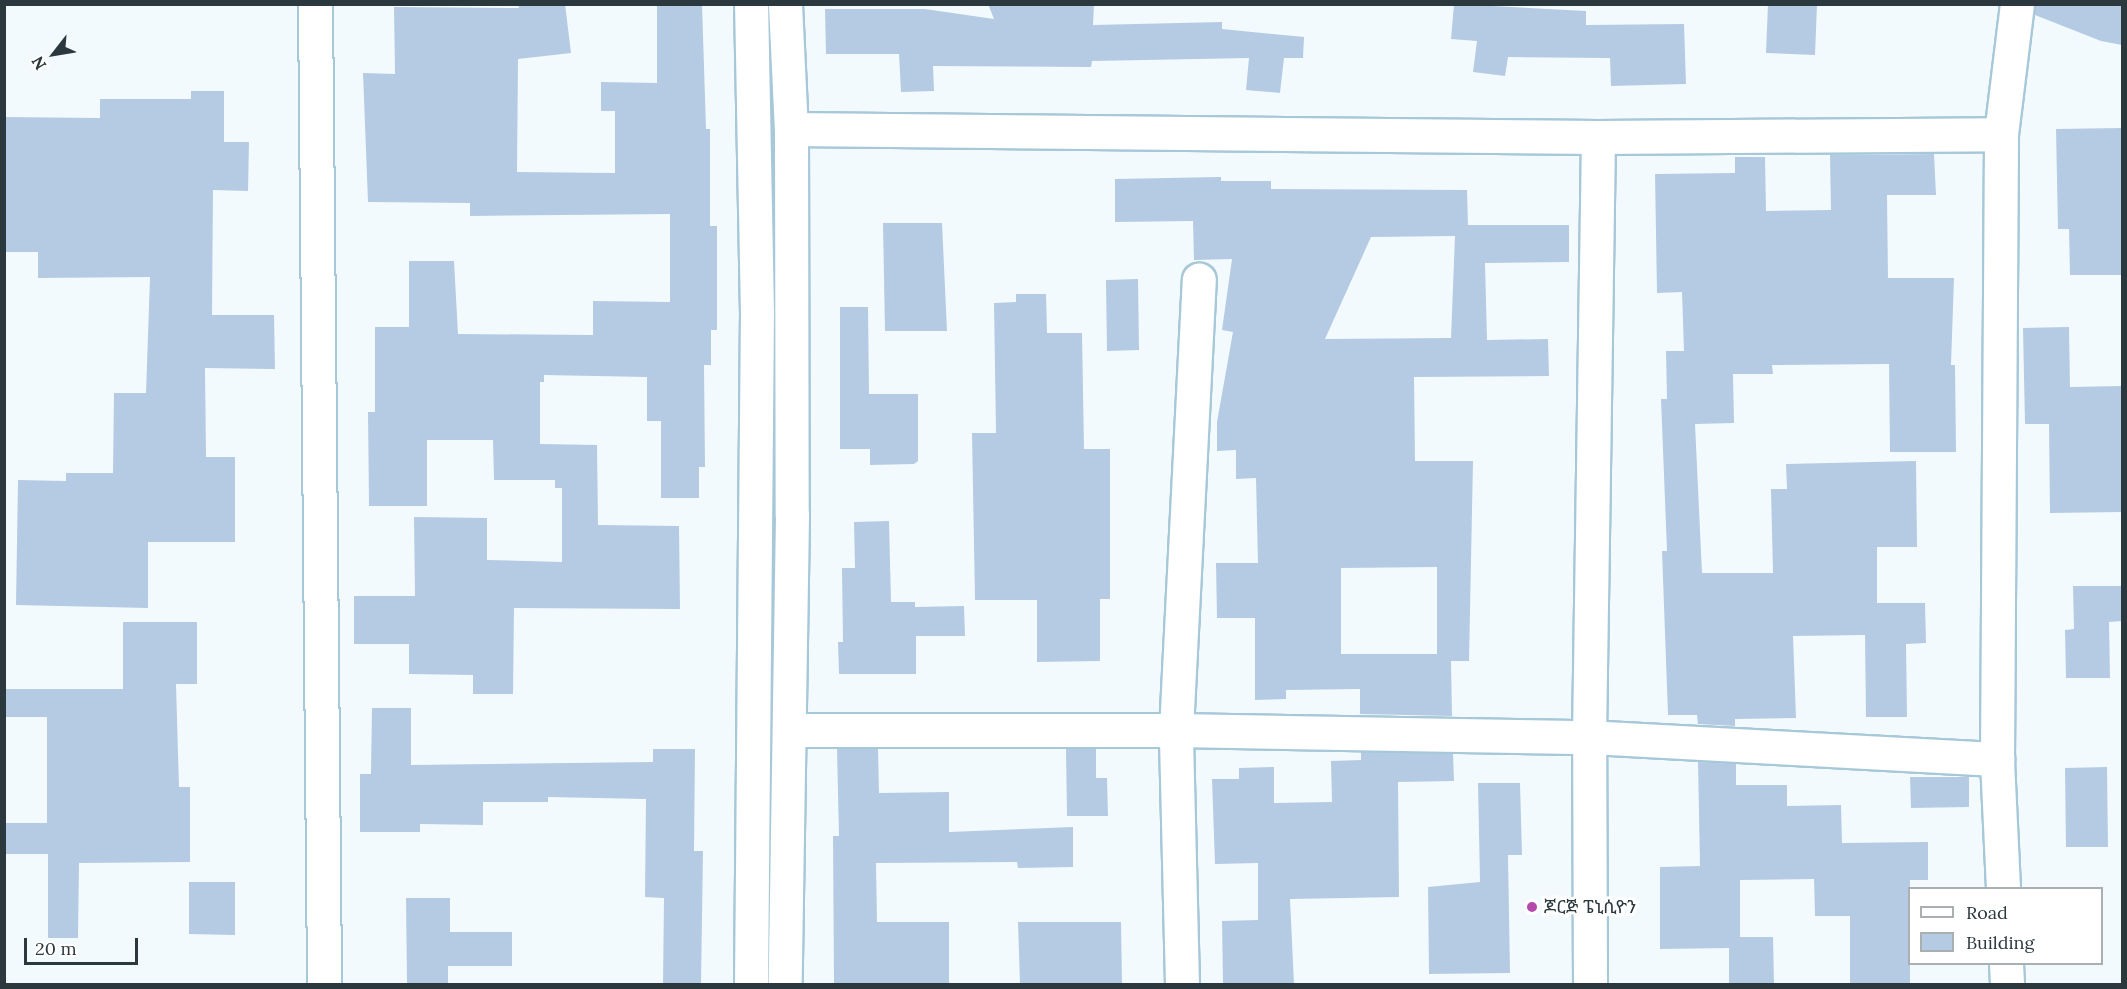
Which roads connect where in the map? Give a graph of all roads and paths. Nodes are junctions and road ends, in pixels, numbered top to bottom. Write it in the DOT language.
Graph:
graph roads {
  1 [pos="315,4"];
  2 [pos="751,4"];
  3 [pos="785,4"];
  4 [pos="2017,4"];
  5 [pos="791,129"];
  6 [pos="2001,134"];
  7 [pos="1598,137"];
  8 [pos="1199,280"];
  9 [pos="792,730"];
  10 [pos="1176,730"];
  11 [pos="1589,737"];
  12 [pos="1997,759"];
  13 [pos="2003,887"];
  14 [pos="2006,965"];
  15 [pos="324,984"];
  16 [pos="751,984"];
  17 [pos="785,984"];
  18 [pos="1182,984"];
  19 [pos="1590,984"];
  20 [pos="2007,984"];
  1 -- 15 [label="street"];
  2 -- 16 [label="street"];
  3 -- 5 [label="street"];
  4 -- 6 [label="street"];
  5 -- 7 [label="street"];
  5 -- 9 [label="street"];
  6 -- 7 [label="street"];
  6 -- 12 [label="street"];
  7 -- 11 [label="street"];
  8 -- 10 [label="street"];
  9 -- 10 [label="street"];
  9 -- 17 [label="street"];
  10 -- 11 [label="street"];
  10 -- 18 [label="street"];
  11 -- 12 [label="street"];
  11 -- 19 [label="street"];
  12 -- 13 [label="street"];
  14 -- 20 [label="street"];
}
